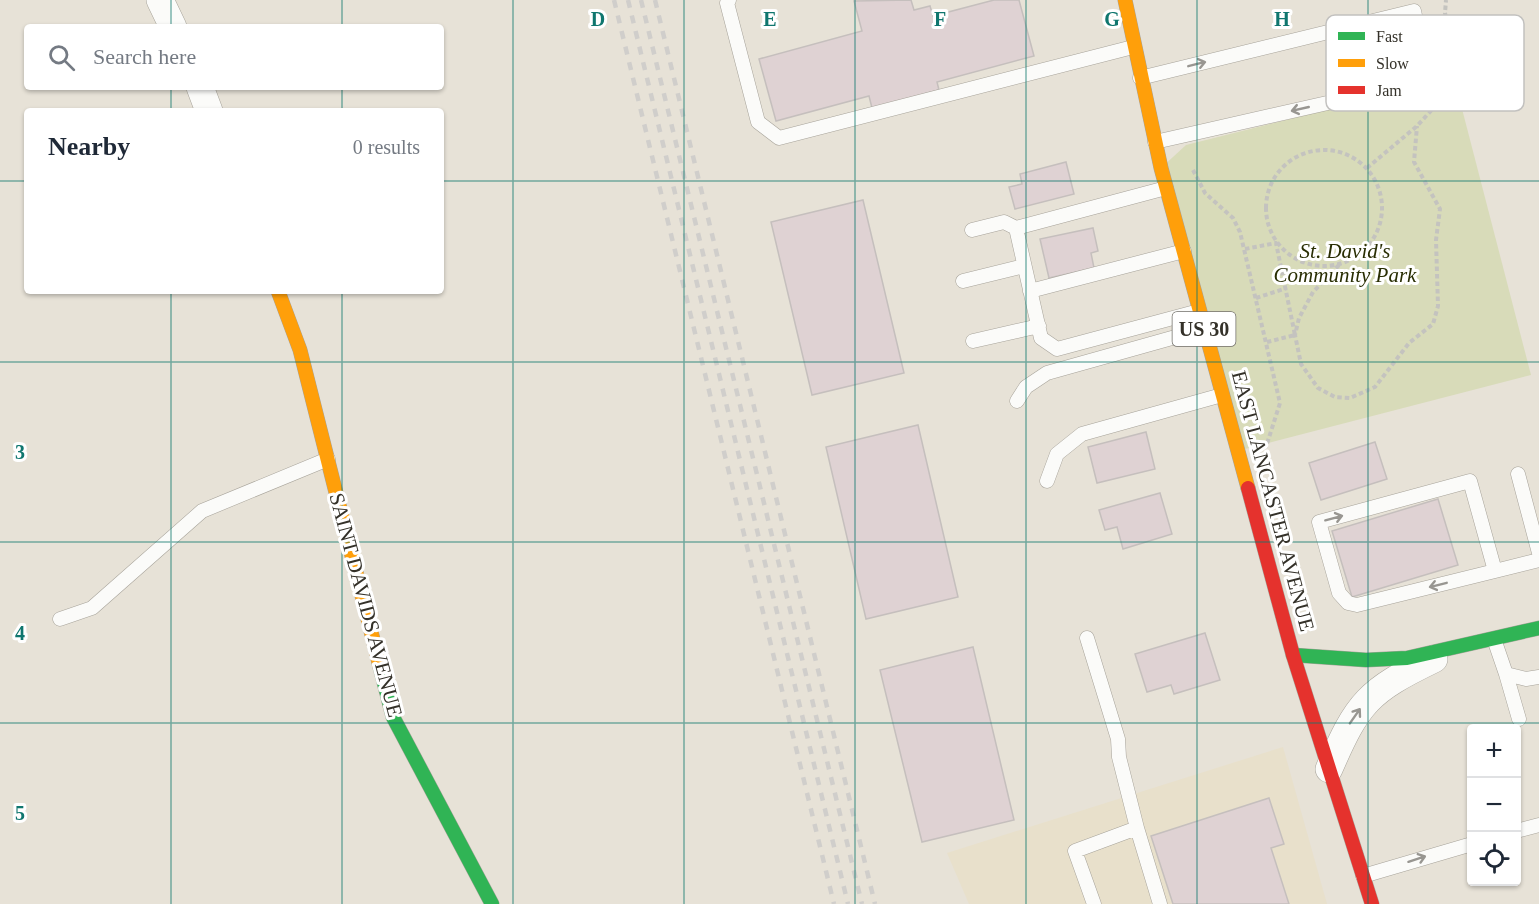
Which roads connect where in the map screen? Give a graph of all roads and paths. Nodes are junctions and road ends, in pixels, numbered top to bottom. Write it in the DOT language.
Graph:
graph roads {
  1 [pos="160,0"];
  2 [pos="729,0"];
  3 [pos="1125,0"];
  4 [pos="1398,15"];
  5 [pos="1415,15"];
  6 [pos="172,24"];
  7 [pos="1326,33"];
  8 [pos="1133,46"];
  9 [pos="1140,78"];
  10 [pos="201,90"];
  11 [pos="1326,103"];
  12 [pos="208,108"];
  13 [pos="1417,126"];
  14 [pos="1178,137"];
  15 [pos="1155,142"];
  16 [pos="1166,188"];
  17 [pos="1016,228"];
  18 [pos="972,230"];
  19 [pos="1276,243"];
  20 [pos="1244,250"];
  21 [pos="1184,251"];
  22 [pos="1024,266"];
  23 [pos="1339,266"];
  24 [pos="963,281"];
  25 [pos="1287,288"];
  26 [pos="1030,291"];
  27 [pos="279,294"];
  28 [pos="1256,298"];
  29 [pos="1199,311"];
  30 [pos="1039,326"];
  31 [pos="1204,329"];
  32 [pos="1295,335"];
  33 [pos="973,341"];
  34 [pos="1267,342"];
  35 [pos="1222,395"];
  36 [pos="1017,401"];
  37 [pos="328,459"];
  38 [pos="1518,474"];
  39 [pos="1244,477"];
  40 [pos="1047,481"];
  41 [pos="1539,553"];
  42 [pos="1539,560"];
  43 [pos="1495,571"];
  44 [pos="60,620"];
  45 [pos="1539,628"];
  46 [pos="1087,638"];
  47 [pos="1494,639"];
  48 [pos="1456,649"];
  49 [pos="1293,655"];
  50 [pos="1506,674"];
  51 [pos="1539,677"];
  52 [pos="1519,719"];
  53 [pos="1329,769"];
  54 [pos="1539,825"];
  55 [pos="1137,828"];
  56 [pos="1521,830"];
  57 [pos="1467,845"];
  58 [pos="1363,876"];
  59 [pos="492,904"];
  60 [pos="1094,904"];
  61 [pos="1160,904"];
  62 [pos="1372,904"];
  1 -- 6 [label="street"];
  2 -- 8 [label="lane"];
  3 -- 8 [label="main road, EAST LANCASTER AVENUE / US 30"];
  4 -- 5 [label="lane, one-way"];
  9 -- 7 [label="lane, one-way"];
  8 -- 9 [label="main road, EAST LANCASTER AVENUE / US 30"];
  9 -- 15 [label="main road, EAST LANCASTER AVENUE / US 30"];
  10 -- 12 [label="street"];
  11 -- 14 [label="lane, one-way"];
  13 -- 32 [label="path"];
  14 -- 15 [label="lane"];
  14 -- 20 [label="path"];
  15 -- 16 [label="main road, EAST LANCASTER AVENUE / US 30"];
  16 -- 17 [label="lane"];
  16 -- 21 [label="main road, EAST LANCASTER AVENUE / US 30"];
  17 -- 18 [label="lane"];
  17 -- 22 [label="lane"];
  19 -- 20 [label="path"];
  19 -- 23 [label="path"];
  19 -- 23 [label="path"];
  19 -- 25 [label="path"];
  20 -- 28 [label="path"];
  21 -- 26 [label="lane"];
  21 -- 29 [label="main road, EAST LANCASTER AVENUE / US 30"];
  22 -- 24 [label="lane"];
  22 -- 26 [label="lane"];
  23 -- 32 [label="path"];
  25 -- 28 [label="path"];
  25 -- 32 [label="path"];
  26 -- 30 [label="lane"];
  27 -- 37 [label="main road, SAINT DAVIDS AVENUE"];
  28 -- 34 [label="path"];
  29 -- 30 [label="lane"];
  29 -- 31 [label="main road, EAST LANCASTER AVENUE / US 30"];
  30 -- 33 [label="lane"];
  31 -- 35 [label="main road, EAST LANCASTER AVENUE / US 30"];
  31 -- 36 [label="lane"];
  32 -- 34 [label="path"];
  34 -- 39 [label="path"];
  35 -- 39 [label="main road, EAST LANCASTER AVENUE / US 30"];
  35 -- 40 [label="lane"];
  37 -- 44 [label="lane"];
  37 -- 59 [label="main road, SAINT DAVIDS AVENUE"];
  38 -- 41 [label="lane"];
  39 -- 49 [label="main road, EAST LANCASTER AVENUE / US 30"];
  42 -- 43 [label="lane"];
  43 -- 43 [label="lane, one-way"];
  45 -- 47 [label="main road"];
  46 -- 55 [label="lane"];
  47 -- 48 [label="main road"];
  47 -- 50 [label="lane"];
  48 -- 49 [label="main road"];
  53 -- 48 [label="street, one-way"];
  49 -- 53 [label="main road, EAST LANCASTER AVENUE / US 30"];
  50 -- 51 [label="lane"];
  50 -- 52 [label="lane"];
  53 -- 58 [label="main road, EAST LANCASTER AVENUE / US 30"];
  54 -- 56 [label="lane"];
  55 -- 60 [label="lane"];
  55 -- 61 [label="lane"];
  58 -- 57 [label="lane, one-way"];
  58 -- 62 [label="main road, EAST LANCASTER AVENUE / US 30"];
}
